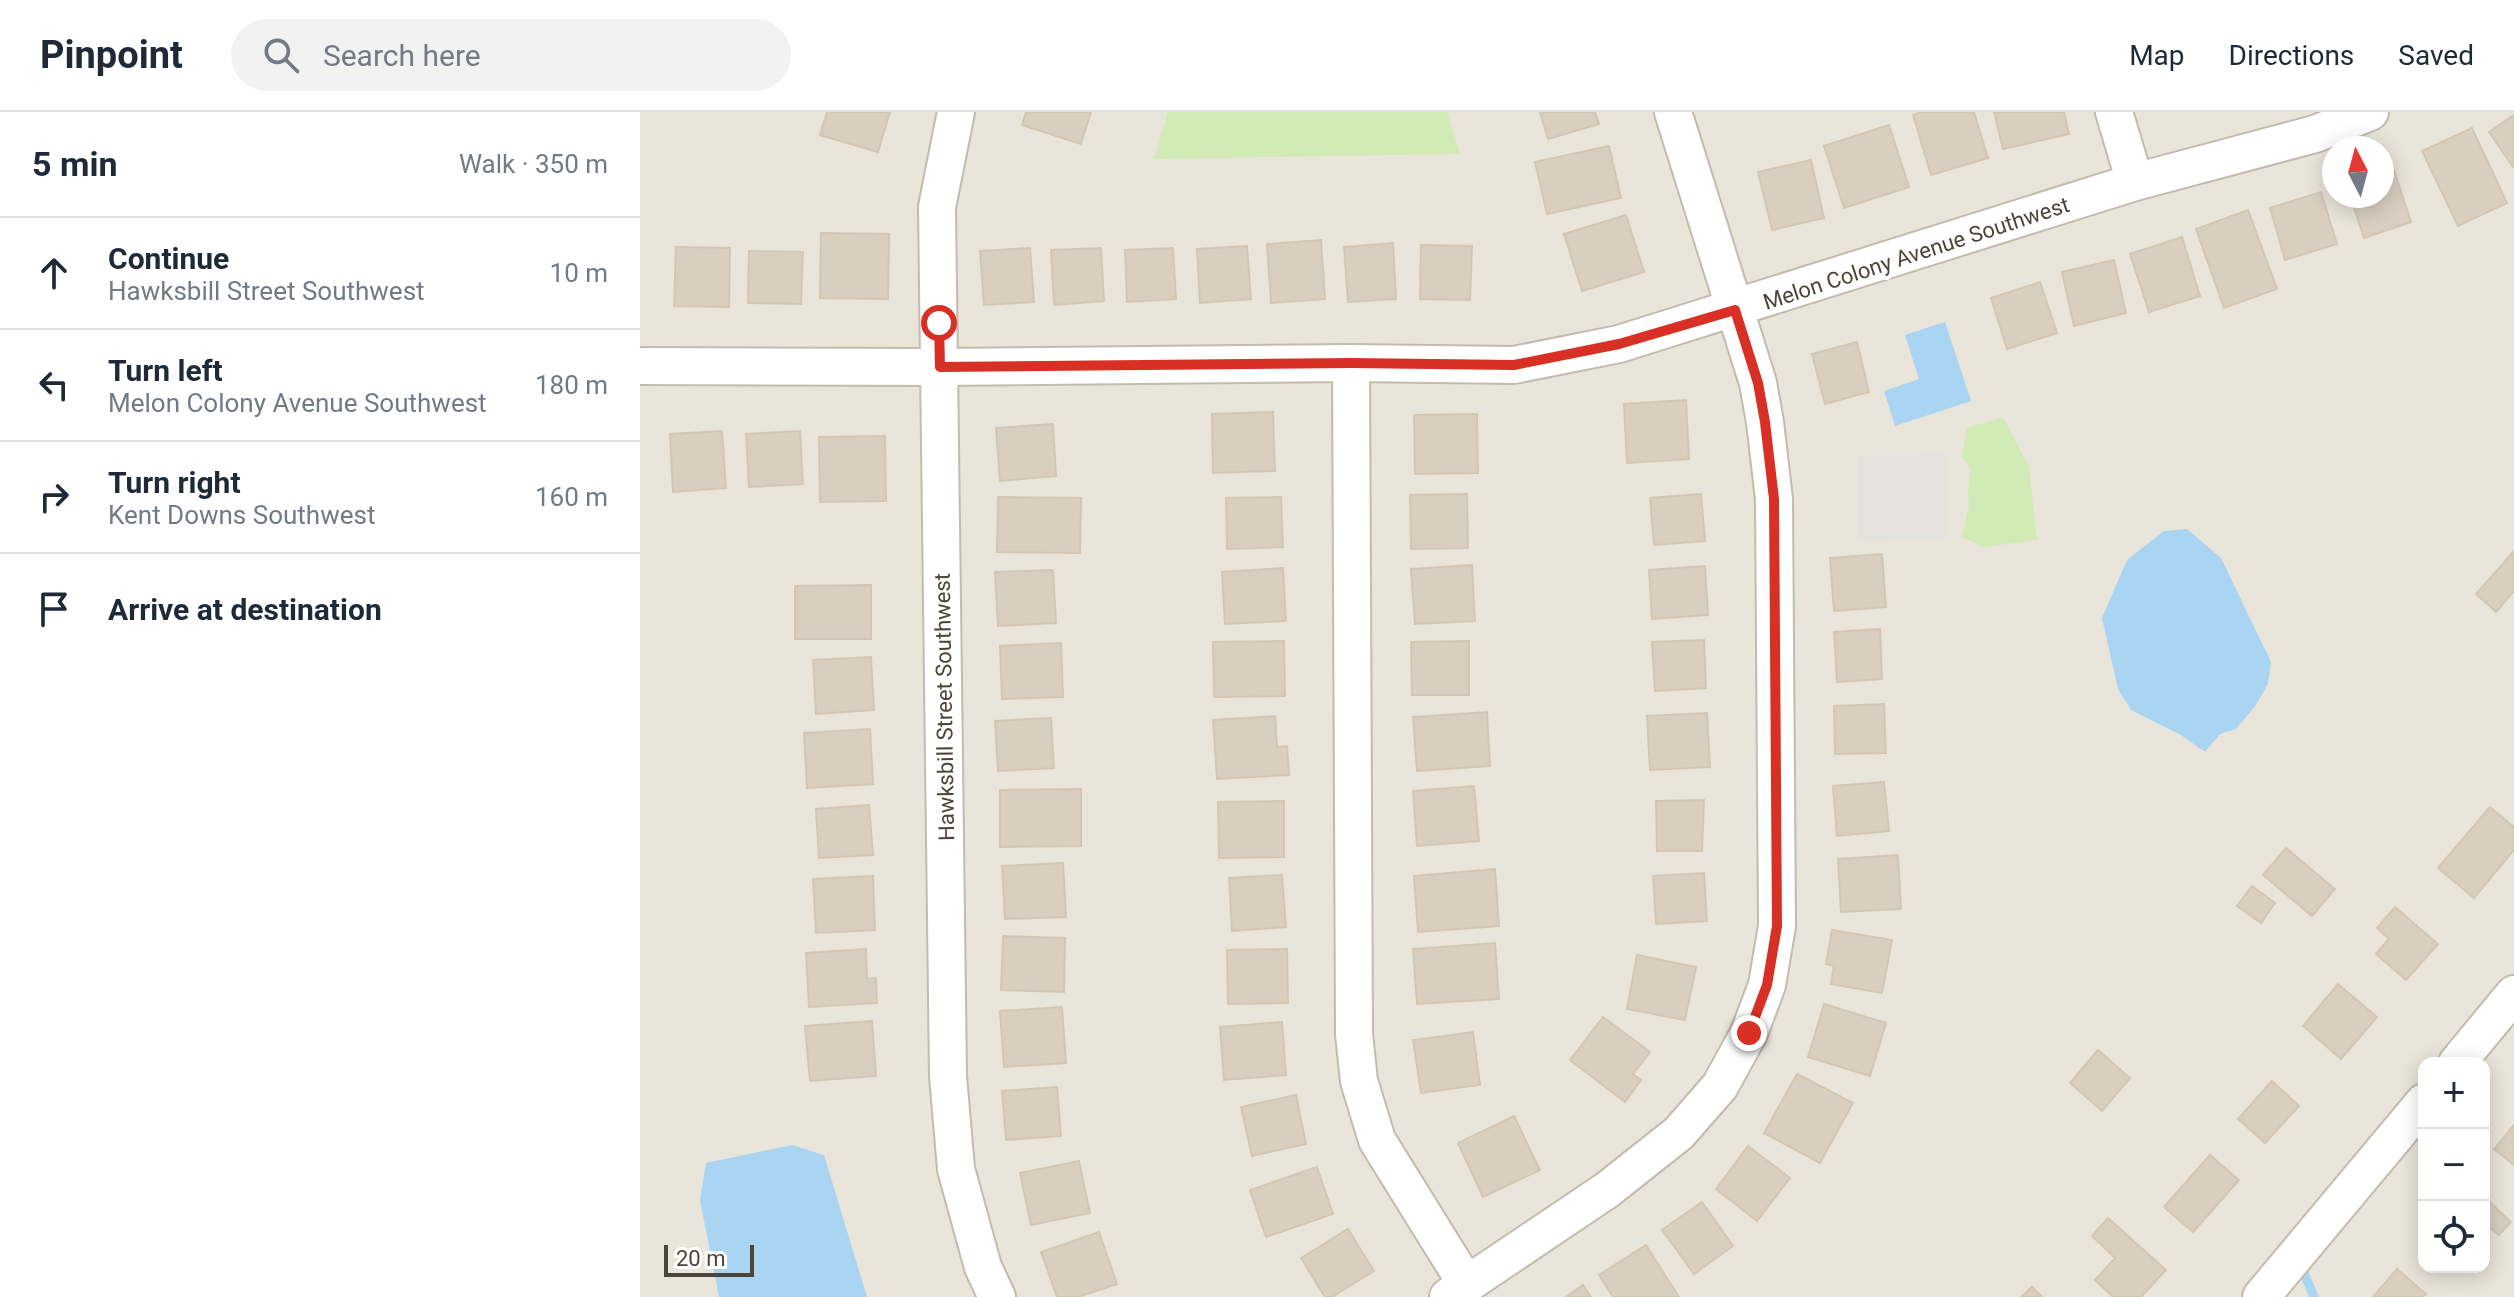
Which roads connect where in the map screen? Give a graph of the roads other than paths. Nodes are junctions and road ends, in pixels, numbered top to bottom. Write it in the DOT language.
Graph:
graph roads {
  1 [pos="956,112"];
  2 [pos="1673,112"];
  3 [pos="2114,112"];
  4 [pos="2370,112"];
  5 [pos="2135,182"];
  6 [pos="1735,310"];
  7 [pos="1351,363"];
  8 [pos="640,366"];
  9 [pos="940,367"];
  10 [pos="2514,994"];
  11 [pos="2462,1057"];
  12 [pos="2418,1109"];
  13 [pos="1457,1291"];
  14 [pos="997,1297"];
  15 [pos="2261,1297"];
  1 -- 9 [label="street, Hawksbill Street Southwest"];
  2 -- 6 [label="street"];
  3 -- 5 [label="street"];
  4 -- 5 [label="street, Melon Colony Avenue Southwest"];
  5 -- 6 [label="street, Melon Colony Avenue Southwest"];
  6 -- 7 [label="street, Melon Colony Avenue Southwest"];
  6 -- 13 [label="street"];
  7 -- 9 [label="street, Melon Colony Avenue Southwest"];
  7 -- 13 [label="street"];
  8 -- 9 [label="street, Melon Colony Avenue Southwest"];
  9 -- 14 [label="street, Hawksbill Street Southwest"];
  10 -- 11 [label="street"];
  12 -- 15 [label="street"];
}
